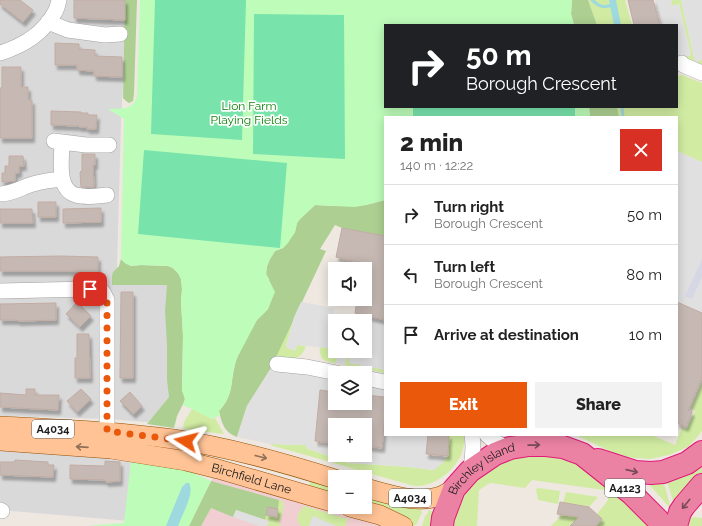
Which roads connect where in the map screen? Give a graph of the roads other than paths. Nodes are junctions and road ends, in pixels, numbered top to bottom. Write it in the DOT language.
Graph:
graph roads {
  1 [pos="59,0"];
  2 [pos="48,22"];
  3 [pos="120,34"];
  4 [pos="0,53"];
  5 [pos="682,63"];
  6 [pos="702,73"];
  7 [pos="109,145"];
  8 [pos="62,179"];
  9 [pos="0,194"];
  10 [pos="107,196"];
  11 [pos="0,291"];
  12 [pos="277,364"];
  13 [pos="328,371"];
  14 [pos="372,379"];
  15 [pos="384,382"];
  16 [pos="0,426"];
  17 [pos="107,431"];
  18 [pos="472,436"];
  19 [pos="488,436"];
  20 [pos="0,442"];
  21 [pos="510,448"];
  22 [pos="702,452"];
  23 [pos="582,454"];
  24 [pos="186,461"];
  25 [pos="470,472"];
  26 [pos="328,477"];
  27 [pos="702,485"];
  28 [pos="372,490"];
  29 [pos="454,490"];
  30 [pos="328,501"];
  31 [pos="372,513"];
  32 [pos="403,526"];
  33 [pos="442,526"];
  34 [pos="662,526"];
  35 [pos="676,526"];
  1 -- 2 [label="street"];
  2 -- 3 [label="street"];
  2 -- 4 [label="street"];
  5 -- 6 [label="street"];
  7 -- 8 [label="street"];
  8 -- 9 [label="street"];
  8 -- 10 [label="street"];
  11 -- 17 [label="street"];
  12 -- 13 [label="street"];
  14 -- 15 [label="street"];
  16 -- 17 [label="main road, Birchfield Lane / A4034"];
  17 -- 24 [label="street"];
  17 -- 26 [label="main road, Birchfield Lane / A4034, one-way"];
  18 -- 25 [label="street"];
  19 -- 21 [label="street"];
  24 -- 20 [label="main road, Birchfield Lane / A4034, one-way"];
  21 -- 23 [label="highway, Birchley Island / A4123, one-way"];
  21 -- 25 [label="highway, Birchley Island / A4123"];
  23 -- 22 [label="highway, A4123, one-way"];
  23 -- 34 [label="highway, Birchley Island / A4123"];
  24 -- 30 [label="main road, Birchfield Lane / A4034"];
  25 -- 29 [label="highway, Birchley Island / A4123"];
  27 -- 35 [label="highway, one-way"];
  28 -- 29 [label="main road, A4034"];
  29 -- 33 [label="highway, Birchley Island / A4123"];
  31 -- 32 [label="main road, A4034"];
}
